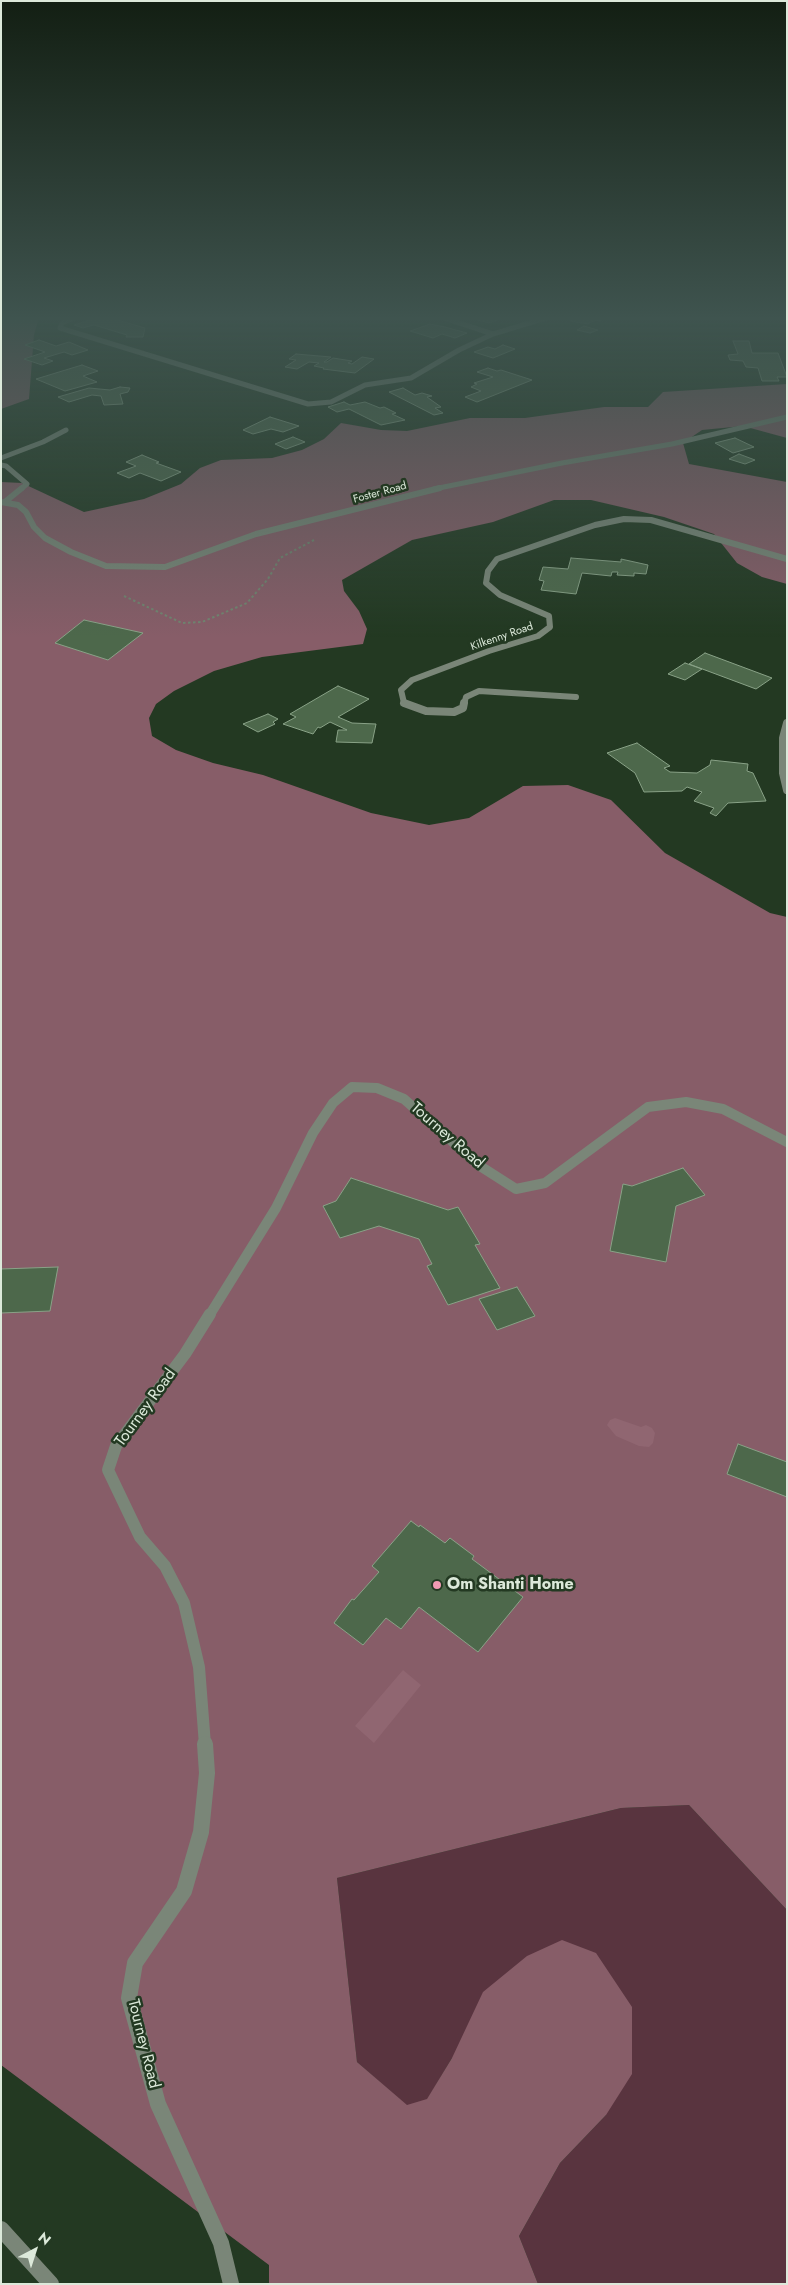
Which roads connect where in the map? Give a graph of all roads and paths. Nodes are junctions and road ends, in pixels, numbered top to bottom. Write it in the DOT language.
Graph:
graph roads {
  1 [pos="754,425"];
  2 [pos="66,430"];
  3 [pos="1,458"];
  4 [pos="1,465"];
  5 [pos="4,501"];
  6 [pos="319,538"];
  7 [pos="787,559"];
  8 [pos="124,596"];
  9 [pos="576,697"];
  10 [pos="787,724"];
  11 [pos="787,790"];
  12 [pos="787,1142"];
  13 [pos="1,2229"];
  14 [pos="51,2284"];
  15 [pos="231,2284"];
  1 -- 5 [label="street, Foster Road"];
  2 -- 3 [label="street"];
  4 -- 5 [label="street"];
  6 -- 8 [label="path"];
  7 -- 9 [label="street, Kilkenny Road"];
  10 -- 11 [label="street"];
  12 -- 15 [label="street, Tourney Road"];
  13 -- 14 [label="street"];
}
